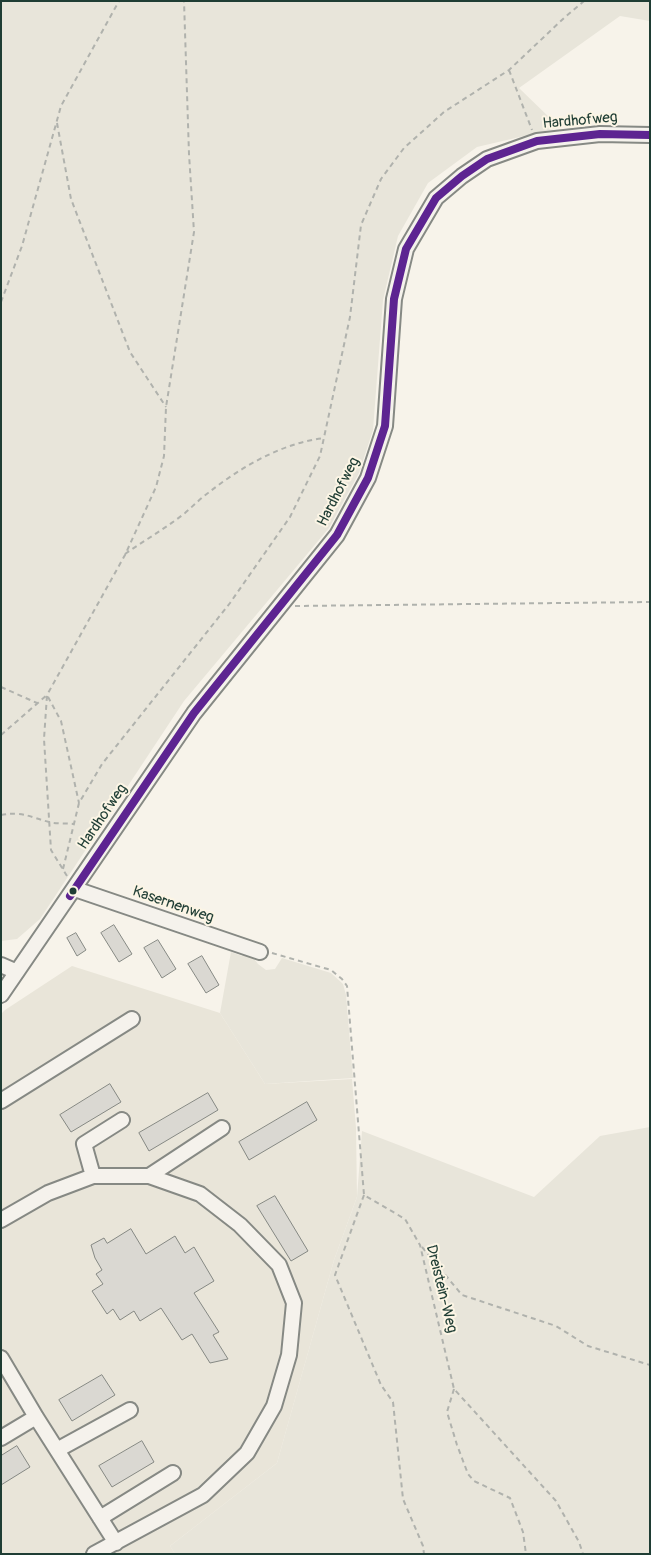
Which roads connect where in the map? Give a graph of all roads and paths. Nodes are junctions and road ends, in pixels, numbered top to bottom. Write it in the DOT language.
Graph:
graph roads {
  1 [pos="184,1"];
  2 [pos="584,1"];
  3 [pos="118,2"];
  4 [pos="509,70"];
  5 [pos="57,122"];
  6 [pos="650,135"];
  7 [pos="537,141"];
  8 [pos="1,302"];
  9 [pos="166,407"];
  10 [pos="324,438"];
  11 [pos="125,555"];
  12 [pos="285,600"];
  13 [pos="650,602"];
  14 [pos="1,687"];
  15 [pos="47,695"];
  16 [pos="37,703"];
  17 [pos="1,735"];
  18 [pos="79,803"];
  19 [pos="1,814"];
  20 [pos="50,822"];
  21 [pos="73,824"];
  22 [pos="72,892"];
  23 [pos="260,952"];
  24 [pos="1,965"];
  25 [pos="17,972"];
  26 [pos="1,995"];
  27 [pos="132,1019"];
  28 [pos="1,1101"];
  29 [pos="122,1120"];
  30 [pos="222,1128"];
  31 [pos="93,1176"];
  32 [pos="149,1176"];
  33 [pos="364,1195"];
  34 [pos="1,1220"];
  35 [pos="420,1245"];
  36 [pos="1,1358"];
  37 [pos="650,1365"];
  38 [pos="454,1389"];
  39 [pos="130,1410"];
  40 [pos="36,1417"];
  41 [pos="1,1438"];
  42 [pos="57,1450"];
  43 [pos="173,1473"];
  44 [pos="100,1518"];
  45 [pos="116,1542"];
  46 [pos="94,1554"];
  47 [pos="424,1554"];
  48 [pos="526,1554"];
  49 [pos="583,1554"];
  1 -- 9 [label="path"];
  2 -- 4 [label="path"];
  3 -- 5 [label="path"];
  4 -- 7 [label="path"];
  4 -- 10 [label="path"];
  5 -- 8 [label="path"];
  5 -- 9 [label="path"];
  6 -- 7 [label="street, Hardhofweg"];
  7 -- 12 [label="street, Hardhofweg"];
  9 -- 11 [label="path"];
  10 -- 11 [label="path"];
  10 -- 18 [label="path"];
  11 -- 15 [label="path"];
  12 -- 13 [label="path"];
  12 -- 22 [label="street, Hardhofweg"];
  14 -- 16 [label="path"];
  15 -- 16 [label="path"];
  15 -- 18 [label="path"];
  15 -- 20 [label="path"];
  16 -- 17 [label="path"];
  18 -- 21 [label="path"];
  19 -- 20 [label="path"];
  20 -- 21 [label="path"];
  20 -- 21 [label="path"];
  22 -- 23 [label="street, Kasernenweg"];
  22 -- 25 [label="street"];
  23 -- 33 [label="path"];
  24 -- 25 [label="street"];
  25 -- 26 [label="street"];
  27 -- 28 [label="street"];
  29 -- 31 [label="street"];
  30 -- 32 [label="street"];
  31 -- 32 [label="street"];
  31 -- 34 [label="street"];
  32 -- 45 [label="street"];
  33 -- 35 [label="path, Dreistein-Weg"];
  33 -- 47 [label="path"];
  35 -- 37 [label="path"];
  35 -- 38 [label="path, Dreistein-Weg"];
  36 -- 40 [label="street"];
  38 -- 48 [label="path"];
  38 -- 49 [label="path, Dreistein-Weg"];
  39 -- 42 [label="street"];
  40 -- 41 [label="street"];
  40 -- 42 [label="street"];
  42 -- 44 [label="street"];
  43 -- 44 [label="street"];
  44 -- 45 [label="street"];
  45 -- 46 [label="street"];
}
